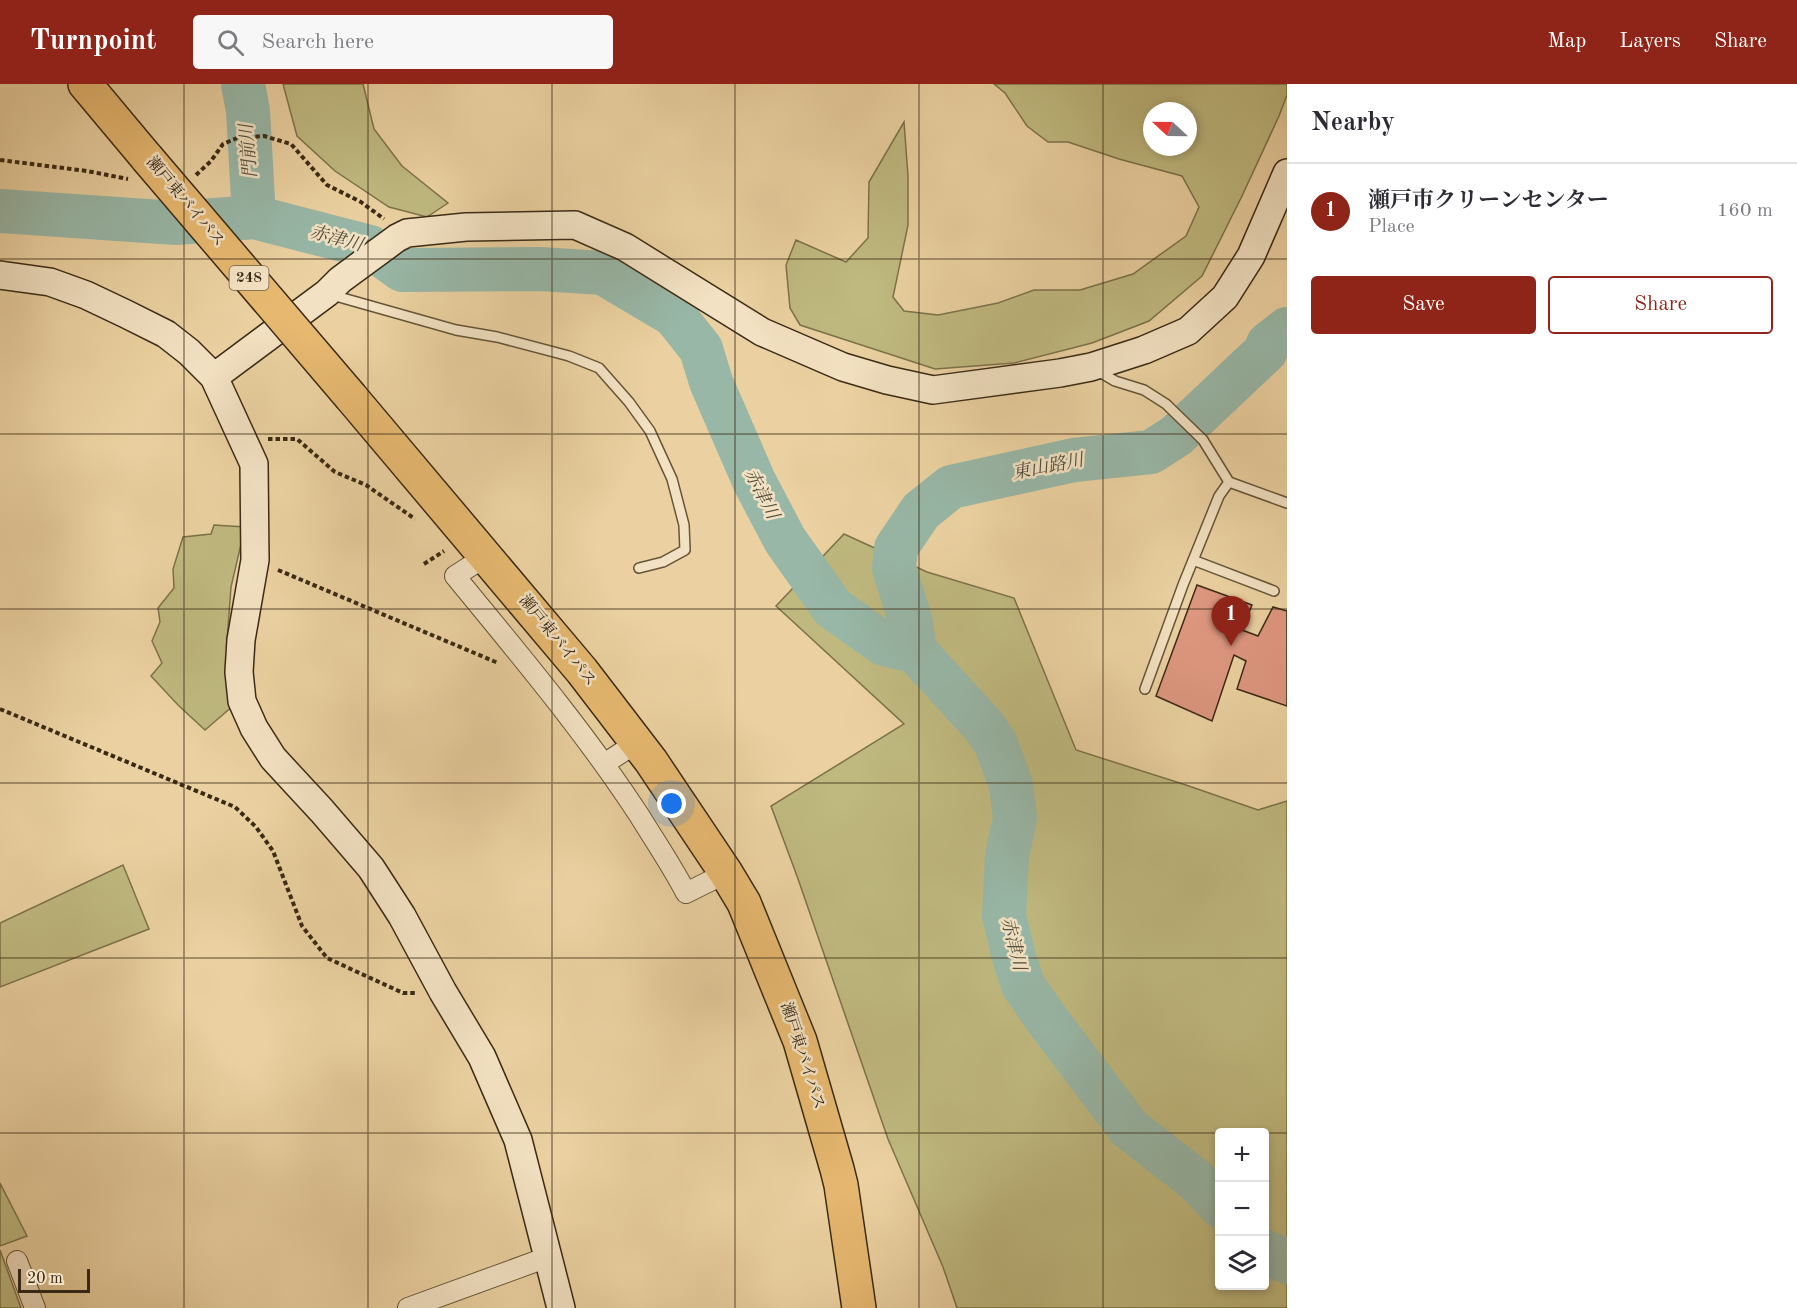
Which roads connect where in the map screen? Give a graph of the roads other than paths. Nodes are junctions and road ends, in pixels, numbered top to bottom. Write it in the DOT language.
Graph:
graph roads {
  1 [pos="85,84"];
  2 [pos="1287,173"];
  3 [pos="0,274"];
  4 [pos="333,287"];
  5 [pos="1091,367"];
  6 [pos="214,377"];
  7 [pos="1229,482"];
  8 [pos="1287,503"];
  9 [pos="486,556"];
  10 [pos="1193,560"];
  11 [pos="639,568"];
  12 [pos="1274,591"];
  13 [pos="1145,689"];
  14 [pos="636,742"];
  15 [pos="604,764"];
  16 [pos="726,873"];
  17 [pos="548,1257"];
  18 [pos="18,1261"];
  19 [pos="858,1303"];
  20 [pos="35,1308"];
  21 [pos="408,1308"];
  22 [pos="561,1308"];
  1 -- 9 [label="highway, 瀬戸東バイパス / 248, bridge"];
  2 -- 5 [label="street"];
  3 -- 6 [label="street"];
  4 -- 5 [label="street"];
  4 -- 6 [label="street"];
  4 -- 11 [label="lane"];
  5 -- 7 [label="lane"];
  6 -- 17 [label="street"];
  7 -- 8 [label="lane"];
  7 -- 10 [label="lane"];
  9 -- 14 [label="highway, 瀬戸東バイパス / 248"];
  9 -- 15 [label="street"];
  10 -- 12 [label="lane"];
  10 -- 13 [label="lane"];
  14 -- 15 [label="street"];
  14 -- 16 [label="highway, 瀬戸東バイパス / 248"];
  15 -- 16 [label="street"];
  16 -- 19 [label="highway, 瀬戸東バイパス / 248"];
  17 -- 21 [label="street"];
  17 -- 22 [label="street"];
  18 -- 20 [label="street"];
}
